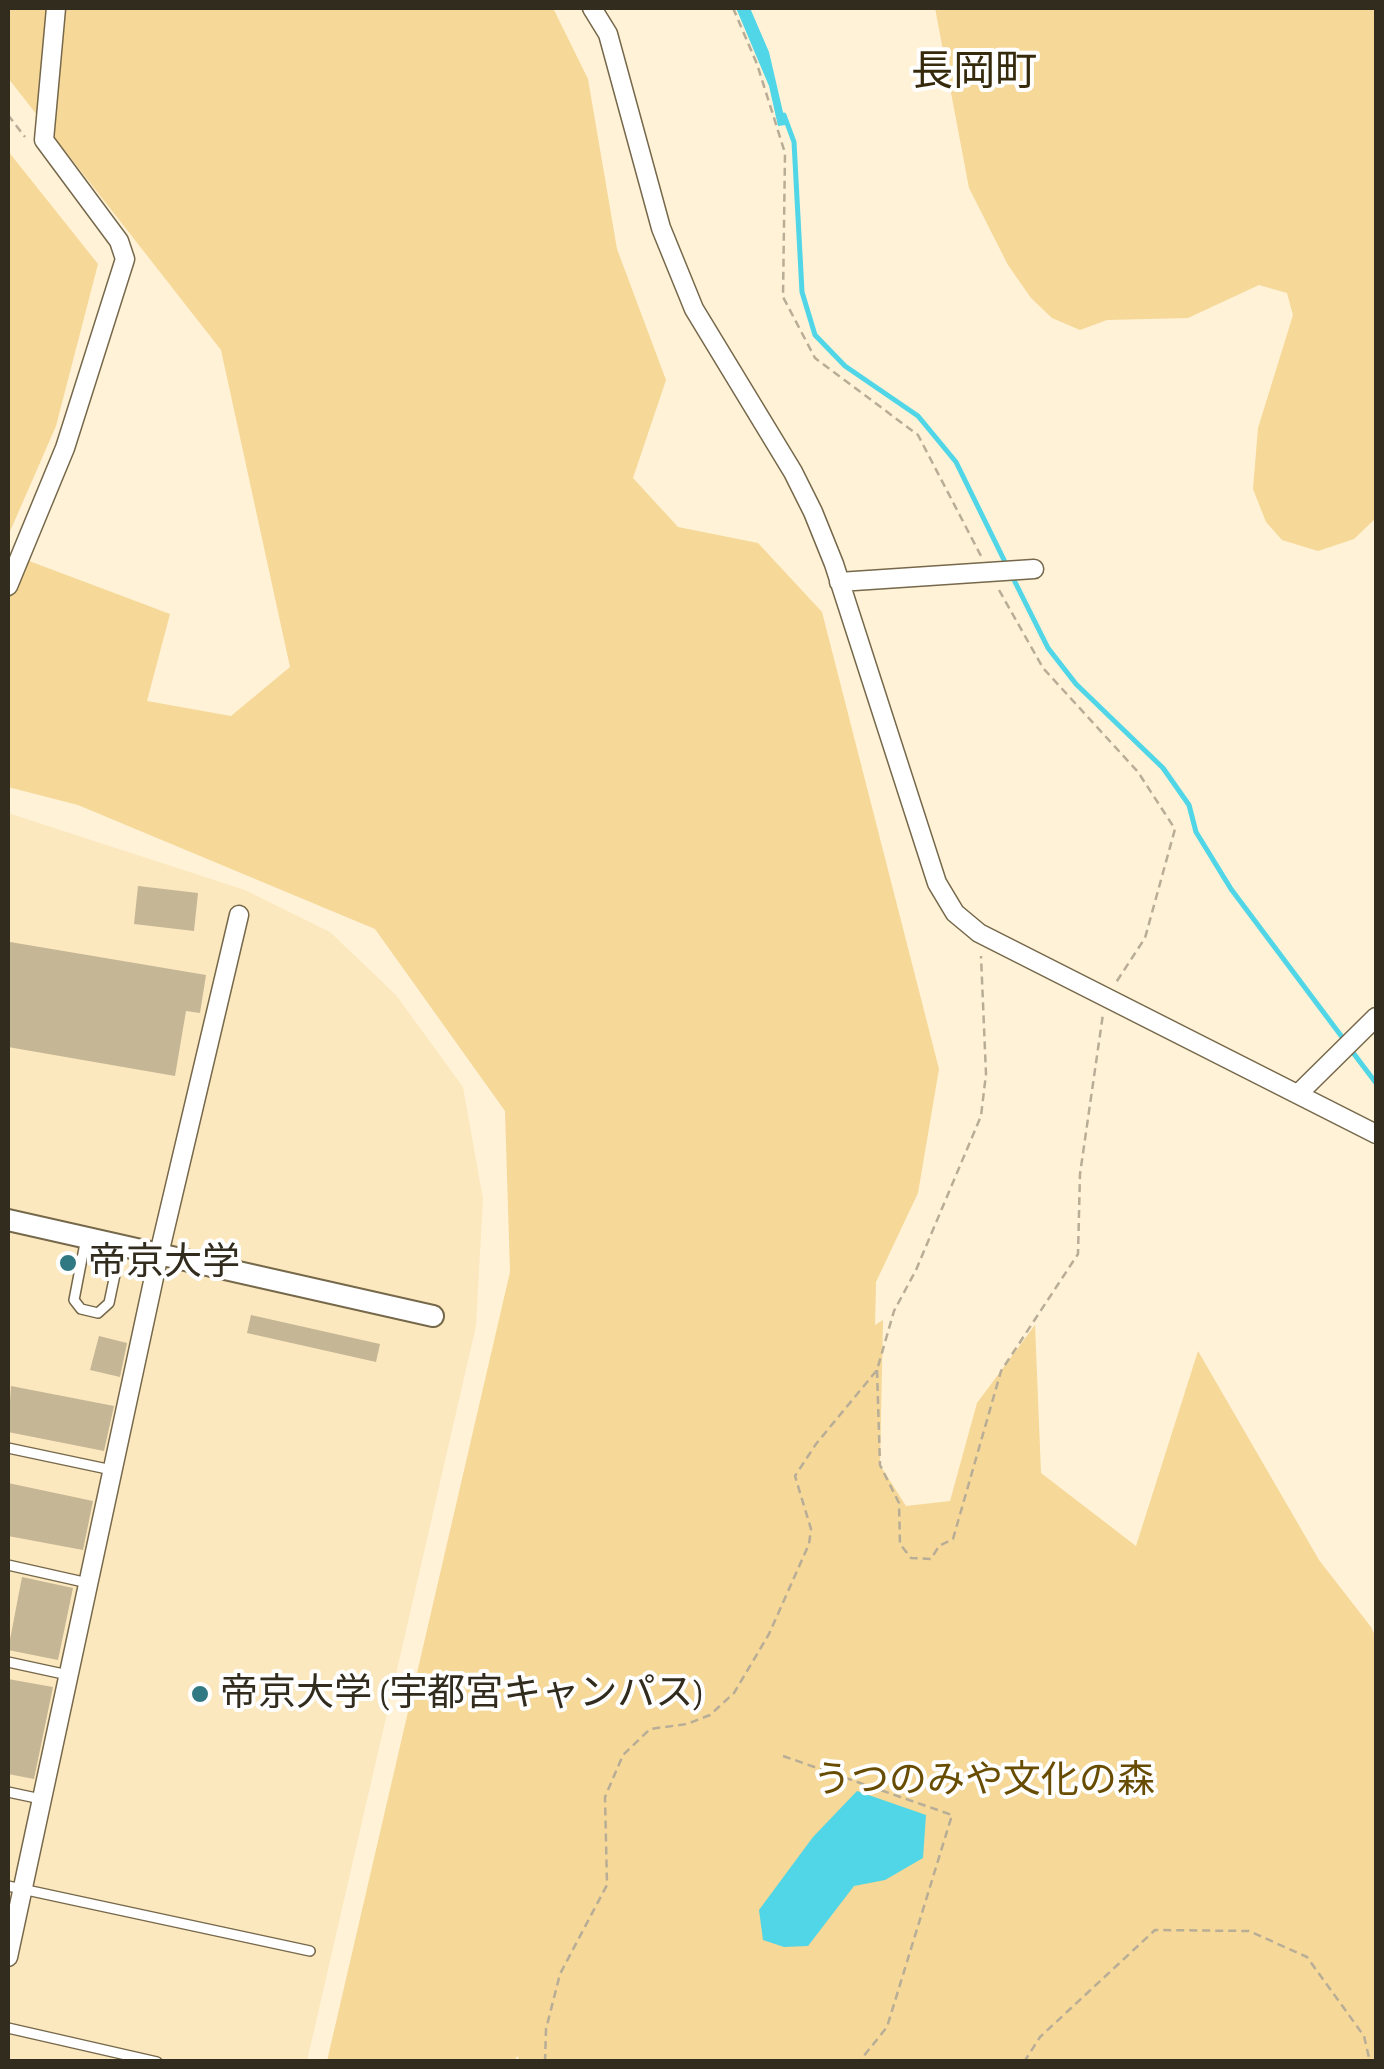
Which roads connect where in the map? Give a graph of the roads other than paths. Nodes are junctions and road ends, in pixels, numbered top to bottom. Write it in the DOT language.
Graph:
graph roads {
  1 [pos="56,8"];
  2 [pos="592,8"];
  3 [pos="1034,569"];
  4 [pos="839,582"];
  5 [pos="8,586"];
  6 [pos="239,914"];
  7 [pos="1376,1017"];
  8 [pos="1298,1094"];
  9 [pos="1376,1134"];
  10 [pos="8,1220"];
  11 [pos="86,1238"];
  12 [pos="121,1246"];
  13 [pos="159,1254"];
  14 [pos="433,1316"];
  15 [pos="8,1448"];
  16 [pos="112,1470"];
  17 [pos="8,1565"];
  18 [pos="88,1583"];
  19 [pos="8,1662"];
  20 [pos="68,1675"];
  21 [pos="8,1792"];
  22 [pos="41,1800"];
  23 [pos="15,1887"];
  24 [pos="310,1951"];
  25 [pos="8,1956"];
  26 [pos="8,2028"];
  27 [pos="157,2062"];
  1 -- 5 [label="street"];
  2 -- 4 [label="street"];
  3 -- 4 [label="street"];
  4 -- 8 [label="street"];
  6 -- 13 [label="street"];
  7 -- 8 [label="street"];
  8 -- 9 [label="street"];
  10 -- 11 [label="street"];
  11 -- 12 [label="street"];
  11 -- 12 [label="lane"];
  12 -- 13 [label="street"];
  13 -- 14 [label="street"];
  13 -- 16 [label="street"];
  15 -- 16 [label="lane"];
  16 -- 18 [label="street"];
  17 -- 18 [label="lane"];
  18 -- 20 [label="street"];
  19 -- 20 [label="lane"];
  20 -- 22 [label="street"];
  21 -- 22 [label="lane"];
  22 -- 23 [label="street"];
  23 -- 24 [label="lane"];
  23 -- 25 [label="street"];
  26 -- 27 [label="lane"];
}
